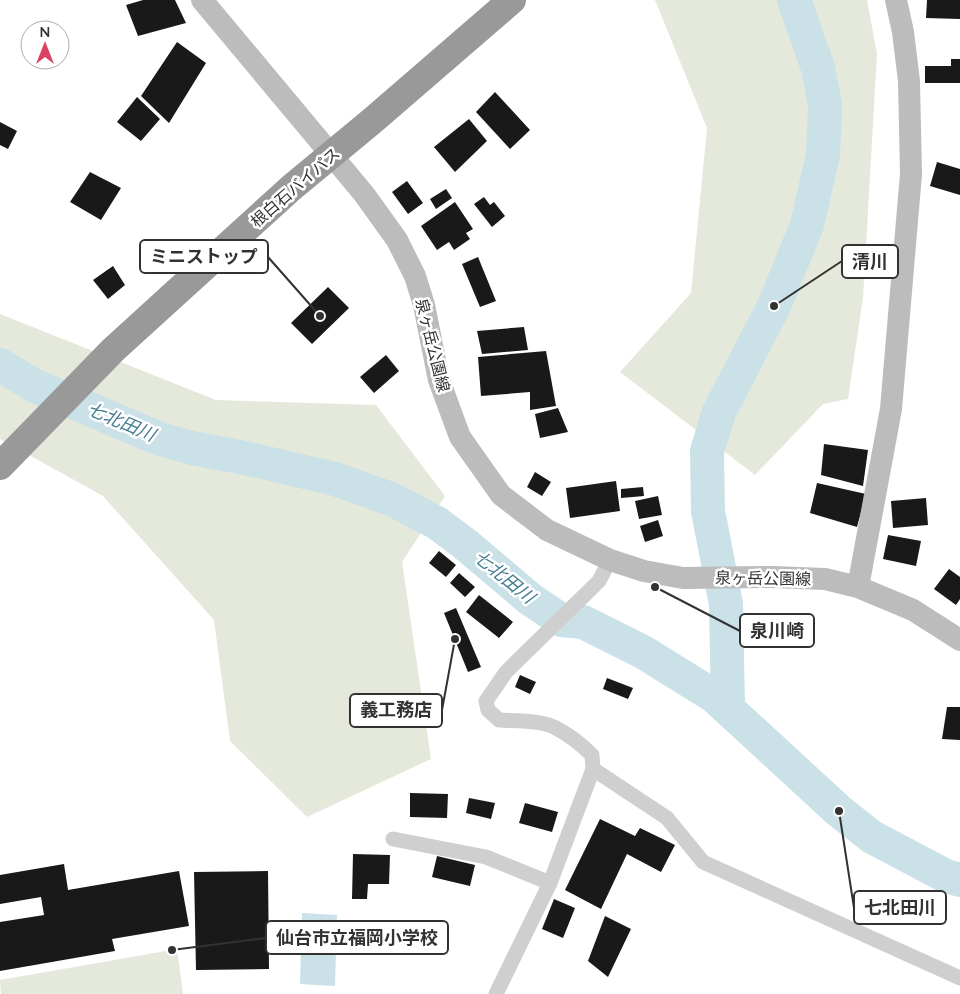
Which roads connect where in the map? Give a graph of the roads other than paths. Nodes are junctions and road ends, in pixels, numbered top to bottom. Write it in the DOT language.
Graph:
graph roads {
  1 [pos="202,0"];
  2 [pos="512,0"];
  3 [pos="896,0"];
  4 [pos="331,154"];
  5 [pos="2,463"];
  6 [pos="610,560"];
  7 [pos="858,587"];
  8 [pos="960,640"];
  9 [pos="593,769"];
  10 [pos="393,839"];
  11 [pos="550,883"];
  12 [pos="960,978"];
  13 [pos="496,994"];
  1 -- 4 [label="main road, 泉ヶ岳公園線"];
  2 -- 4 [label="highway, 根白石バイパス"];
  3 -- 7 [label="main road"];
  4 -- 5 [label="highway, 根白石バイパス"];
  4 -- 6 [label="main road, 泉ヶ岳公園線"];
  6 -- 7 [label="main road, 泉ヶ岳公園線"];
  6 -- 9 [label="street"];
  7 -- 8 [label="main road, 泉ヶ岳公園線"];
  9 -- 11 [label="street"];
  9 -- 12 [label="street"];
  10 -- 11 [label="street"];
  11 -- 13 [label="street"];
}
